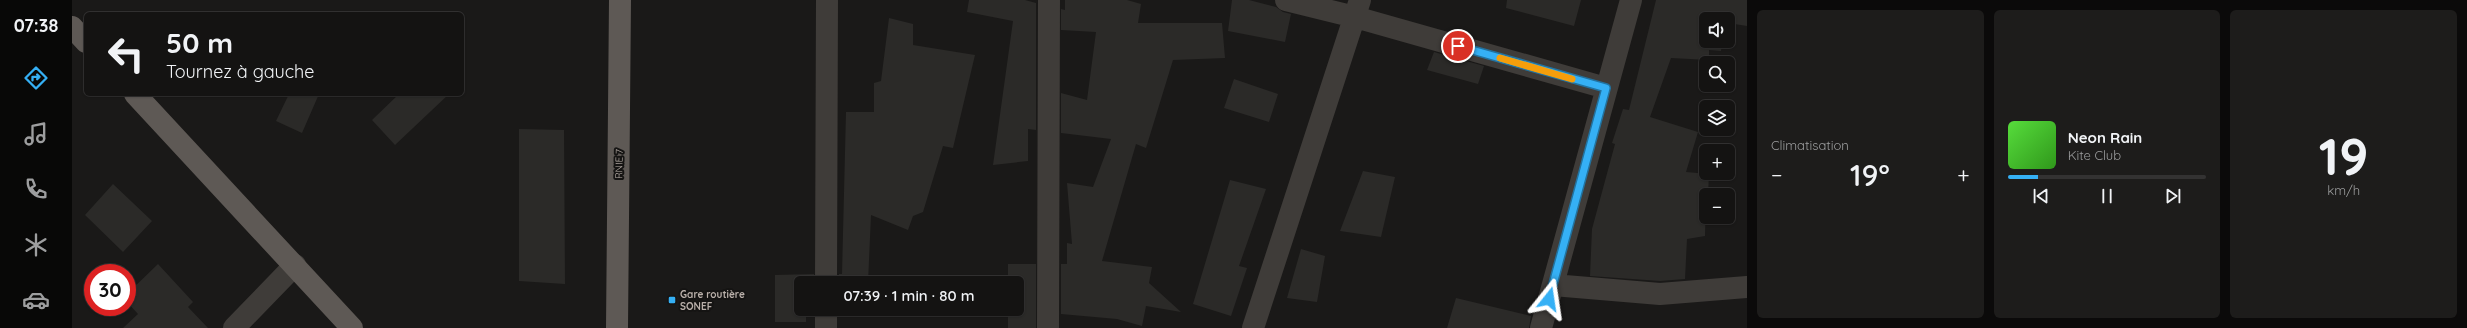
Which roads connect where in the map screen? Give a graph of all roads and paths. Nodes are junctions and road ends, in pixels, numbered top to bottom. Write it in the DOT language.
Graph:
graph roads {
  1 [pos="620,0"];
  2 [pos="827,0"];
  3 [pos="1049,0"];
  4 [pos="1286,0"];
  5 [pos="1631,0"];
  6 [pos="1357,8"];
  7 [pos="72,27"];
  8 [pos="84,40"];
  9 [pos="1606,88"];
  10 [pos="137,96"];
  11 [pos="295,265"];
  12 [pos="826,276"];
  13 [pos="1553,285"];
  14 [pos="1747,287"];
  15 [pos="826,316"];
  16 [pos="234,328"];
  17 [pos="352,328"];
  18 [pos="617,328"];
  19 [pos="826,328"];
  20 [pos="1048,328"];
  21 [pos="1253,328"];
  22 [pos="1541,328"];
  1 -- 18 [label="main road, RNIE 7 / RNIE 7"];
  2 -- 12 [label="street"];
  3 -- 20 [label="street"];
  4 -- 6 [label="street"];
  5 -- 9 [label="street"];
  6 -- 9 [label="street"];
  6 -- 21 [label="street"];
  7 -- 8 [label="main road"];
  9 -- 13 [label="street"];
  10 -- 11 [label="main road"];
  11 -- 16 [label="street"];
  11 -- 17 [label="main road"];
  13 -- 14 [label="street"];
  13 -- 22 [label="street"];
  15 -- 19 [label="street"];
}
